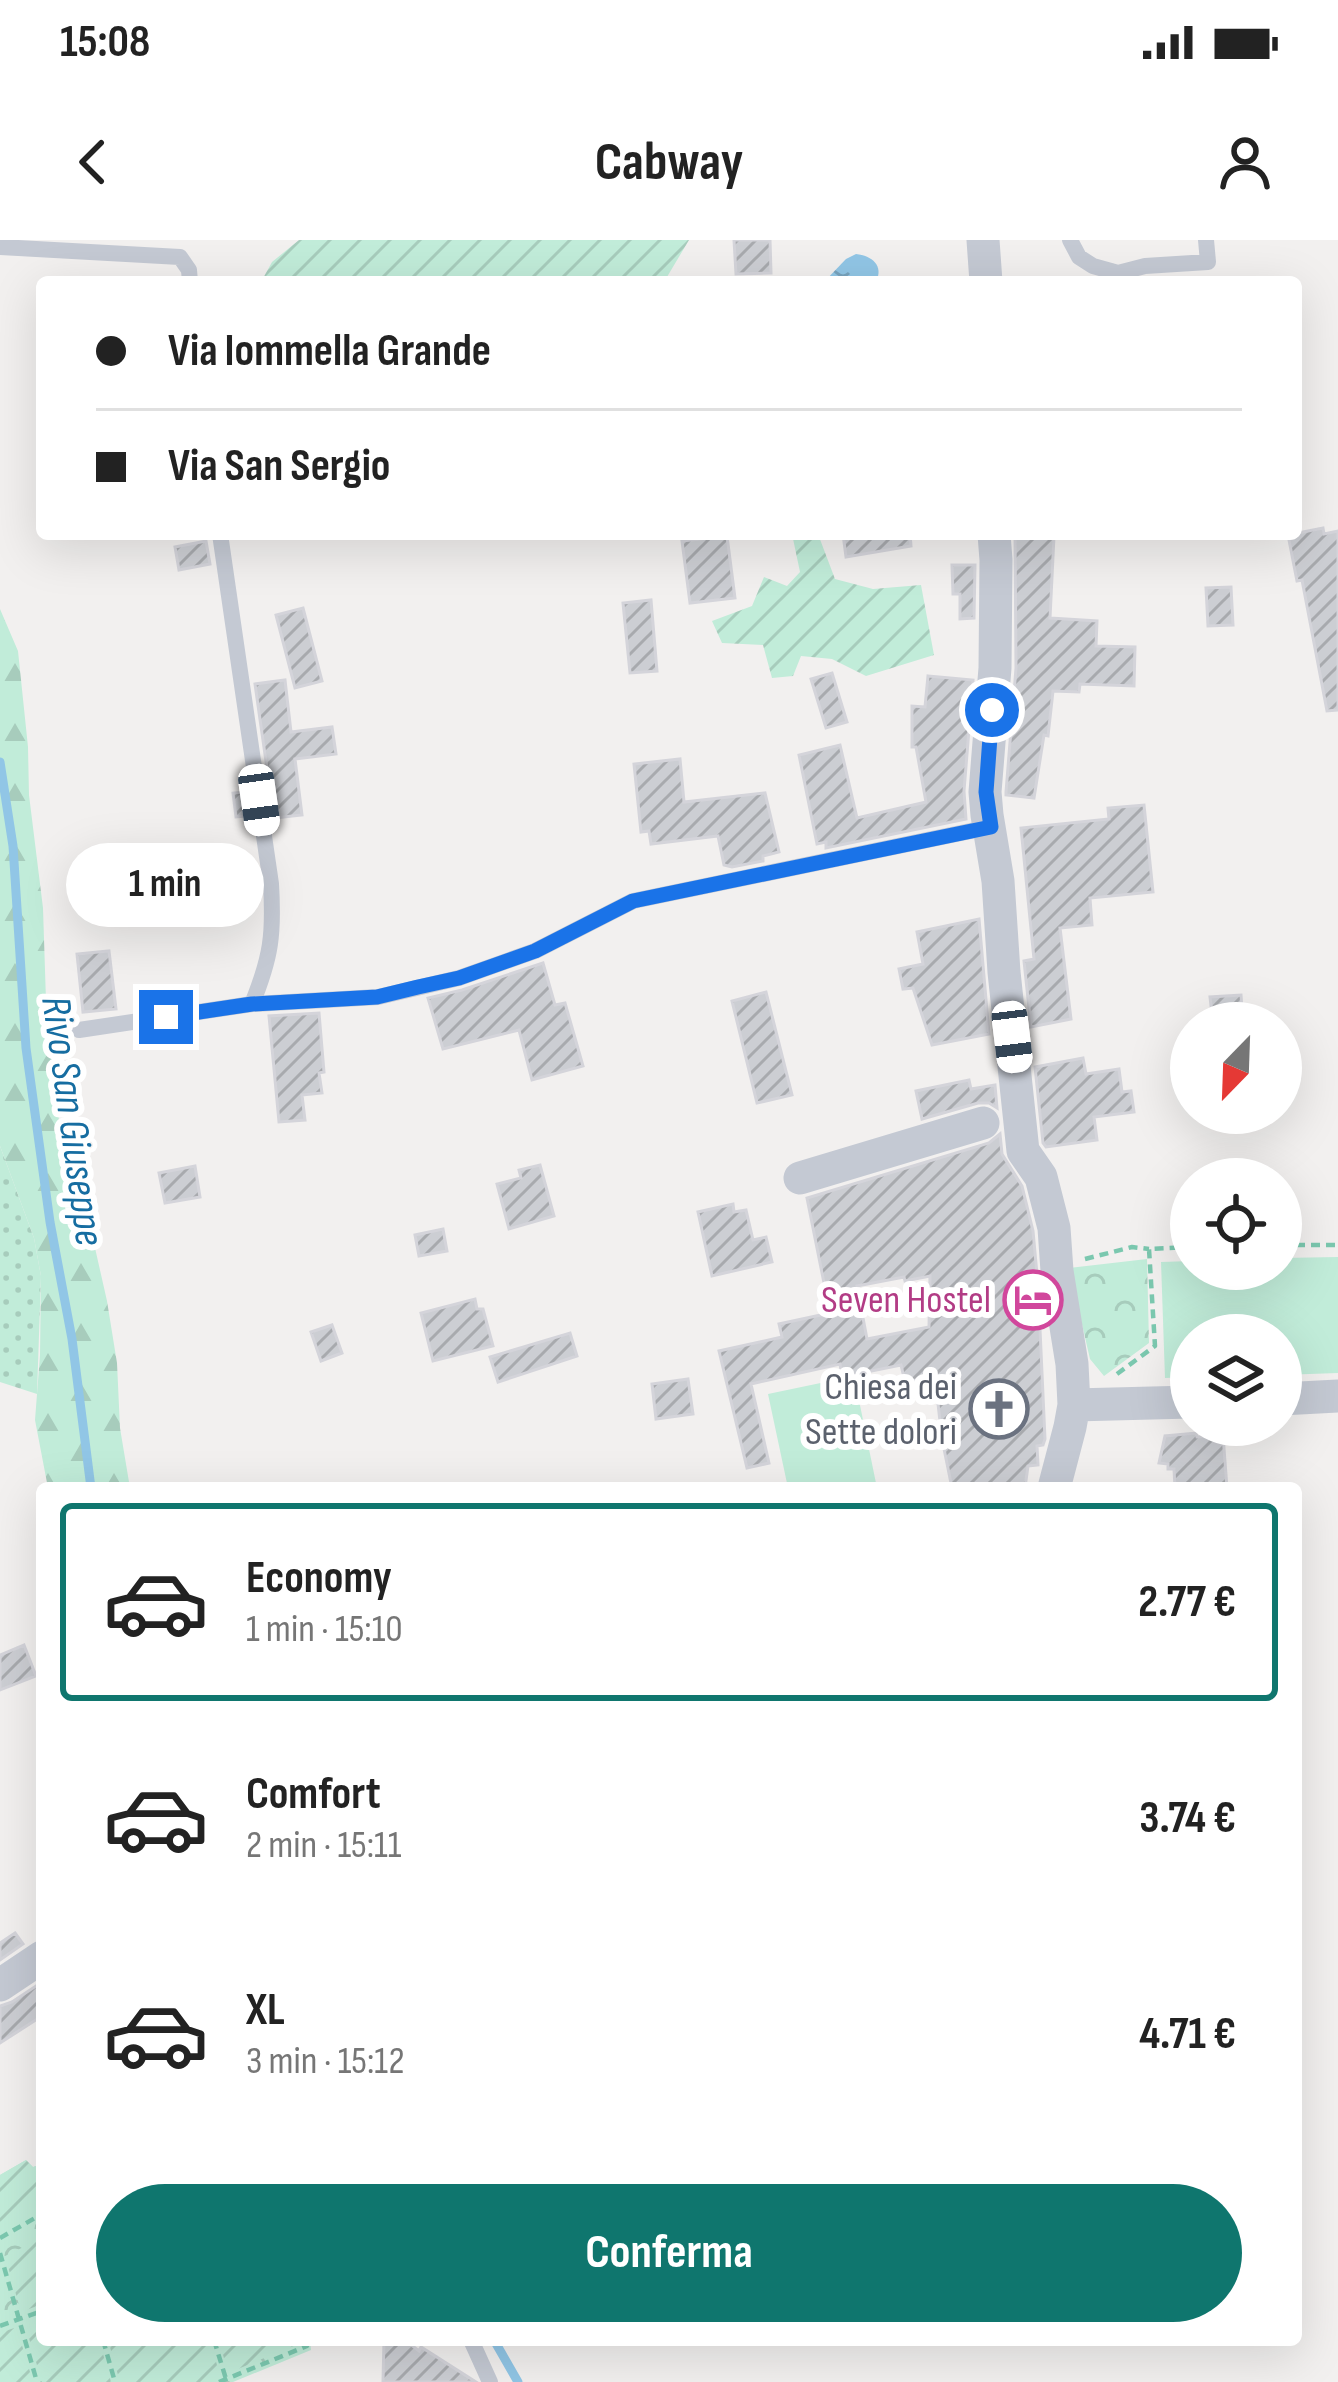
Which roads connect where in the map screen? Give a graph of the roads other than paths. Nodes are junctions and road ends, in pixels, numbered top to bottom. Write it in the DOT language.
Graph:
graph roads {
  1 [pos="983,240"];
  2 [pos="1070,240"];
  3 [pos="1206,240"];
  4 [pos="0,247"];
  5 [pos="190,276"];
  6 [pos="986,276"];
  7 [pos="221,540"];
  8 [pos="995,540"];
  9 [pos="991,827"];
  10 [pos="252,1004"];
  11 [pos="79,1030"];
  12 [pos="1003,1119"];
  13 [pos="800,1178"];
  14 [pos="1338,1396"];
  15 [pos="1302,1398"];
  16 [pos="1170,1403"];
  17 [pos="1074,1405"];
  18 [pos="1055,1482"];
  19 [pos="36,1961"];
  20 [pos="0,1985"];
  21 [pos="474,2346"];
  22 [pos="490,2382"];
  1 -- 6 [label="street"];
  2 -- 3 [label="lane"];
  4 -- 5 [label="lane"];
  7 -- 10 [label="lane"];
  8 -- 9 [label="street"];
  9 -- 10 [label="lane"];
  9 -- 12 [label="street"];
  10 -- 11 [label="lane"];
  12 -- 13 [label="street"];
  12 -- 17 [label="street"];
  14 -- 15 [label="street"];
  16 -- 17 [label="street"];
  17 -- 18 [label="street"];
  19 -- 20 [label="street"];
  21 -- 22 [label="lane"];
}
